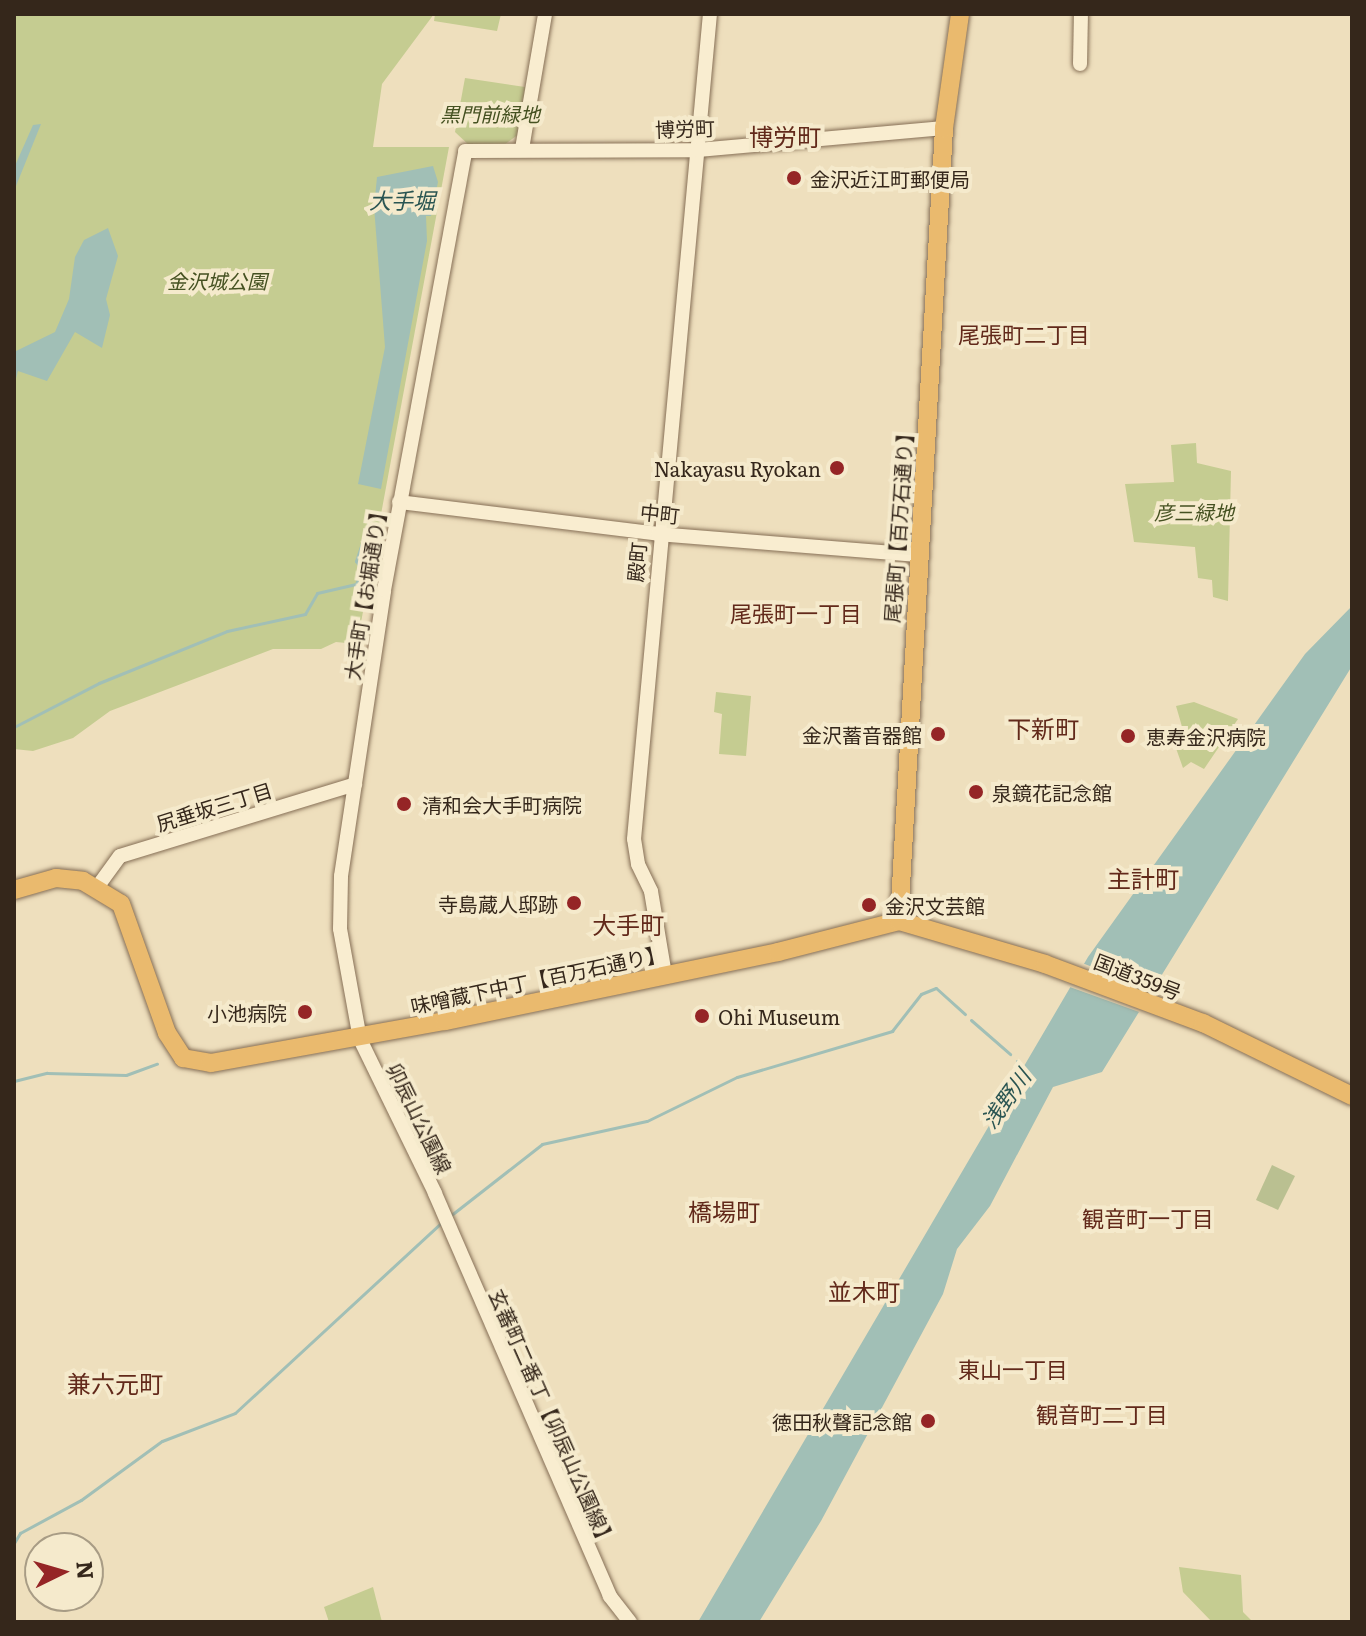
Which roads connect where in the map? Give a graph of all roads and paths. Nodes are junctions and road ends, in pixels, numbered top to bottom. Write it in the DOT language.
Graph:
graph roads {
  1 [pos="545,14"];
  2 [pos="710,14"];
  3 [pos="960,14"];
  4 [pos="1081,14"];
  5 [pos="1080,64"];
  6 [pos="944,128"];
  7 [pos="522,149"];
  8 [pos="698,150"];
  9 [pos="465,151"];
  10 [pos="399,502"];
  11 [pos="658,534"];
  12 [pos="917,555"];
  13 [pos="355,784"];
  14 [pos="98,886"];
  15 [pos="14,890"];
  16 [pos="899,921"];
  17 [pos="665,975"];
  18 [pos="360,1039"];
  19 [pos="1352,1096"];
  20 [pos="446,1220"];
  21 [pos="630,1622"];
  1 -- 7 [label="street"];
  2 -- 8 [label="street, 殿町"];
  3 -- 6 [label="highway, 尾張町【百万石通り】"];
  4 -- 5 [label="street"];
  6 -- 8 [label="street, 博労町"];
  6 -- 12 [label="highway, 尾張町【百万石通り】"];
  7 -- 8 [label="street, 博労町"];
  7 -- 9 [label="street, 博労町"];
  8 -- 11 [label="street, 殿町"];
  9 -- 10 [label="street, 大手町【お堀通り】"];
  10 -- 11 [label="street, 中町"];
  10 -- 13 [label="street, 大手町【お堀通り】"];
  11 -- 12 [label="street, 中町"];
  11 -- 17 [label="street, 殿町"];
  12 -- 16 [label="highway, 尾張町【百万石通り】"];
  13 -- 14 [label="street, 尻垂坂三丁目"];
  13 -- 18 [label="street, 大手町【お堀通り】"];
  14 -- 15 [label="highway"];
  14 -- 18 [label="highway, 味噌蔵下中丁【百万石通り】"];
  16 -- 17 [label="highway, 味噌蔵下中丁【百万石通り】"];
  16 -- 19 [label="highway, 国道359号"];
  17 -- 18 [label="highway, 味噌蔵下中丁【百万石通り】"];
  18 -- 20 [label="street, 卯辰山公園線"];
  20 -- 21 [label="street, 玄蕃町二番丁【卯辰山公園線】"];
}
